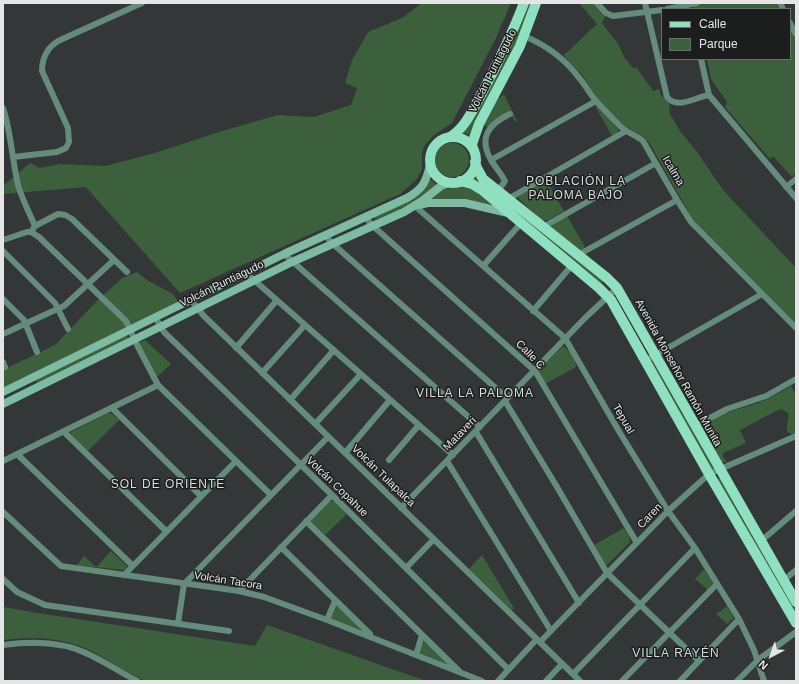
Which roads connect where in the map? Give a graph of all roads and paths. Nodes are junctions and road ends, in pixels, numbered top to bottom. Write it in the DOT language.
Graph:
graph roads {
  1 [pos="142,3"];
  2 [pos="524,3"];
  3 [pos="536,3"];
  4 [pos="597,3"];
  5 [pos="644,3"];
  6 [pos="697,3"];
  7 [pos="691,6"];
  8 [pos="676,8"];
  9 [pos="661,10"];
  10 [pos="646,12"];
  11 [pos="791,25"];
  12 [pos="796,34"];
  13 [pos="524,36"];
  14 [pos="700,60"];
  15 [pos="709,95"];
  16 [pos="596,100"];
  17 [pos="3,108"];
  18 [pos="510,114"];
  19 [pos="626,131"];
  20 [pos="450,137"];
  21 [pos="473,150"];
  22 [pos="13,157"];
  23 [pos="491,160"];
  24 [pos="475,162"];
  25 [pos="656,163"];
  26 [pos="430,165"];
  27 [pos="796,179"];
  28 [pos="460,182"];
  29 [pos="450,183"];
  30 [pos="786,187"];
  31 [pos="498,191"];
  32 [pos="796,198"];
  33 [pos="508,199"];
  34 [pos="677,200"];
  35 [pos="415,206"];
  36 [pos="512,214"];
  37 [pos="365,216"];
  38 [pos="522,222"];
  39 [pos="35,226"];
  40 [pos="373,226"];
  41 [pos="543,227"];
  42 [pos="31,232"];
  43 [pos="326,235"];
  44 [pos="3,240"];
  45 [pos="333,244"];
  46 [pos="3,251"];
  47 [pos="284,254"];
  48 [pos="578,255"];
  49 [pos="114,260"];
  50 [pos="292,262"];
  51 [pos="572,265"];
  52 [pos="483,266"];
  53 [pos="127,272"];
  54 [pos="246,273"];
  55 [pos="254,281"];
  56 [pos="88,285"];
  57 [pos="617,288"];
  58 [pos="762,294"];
  59 [pos="608,296"];
  60 [pos="3,299"];
  61 [pos="191,300"];
  62 [pos="277,300"];
  63 [pos="59,309"];
  64 [pos="197,309"];
  65 [pos="533,310"];
  66 [pos="155,317"];
  67 [pos="26,324"];
  68 [pos="305,325"];
  69 [pos="161,327"];
  70 [pos="796,328"];
  71 [pos="68,329"];
  72 [pos="130,329"];
  73 [pos="3,334"];
  74 [pos="565,338"];
  75 [pos="134,340"];
  76 [pos="236,348"];
  77 [pos="334,350"];
  78 [pos="37,352"];
  79 [pos="655,355"];
  80 [pos="645,361"];
  81 [pos="534,371"];
  82 [pos="262,373"];
  83 [pos="361,374"];
  84 [pos="28,379"];
  85 [pos="796,380"];
  86 [pos="158,385"];
  87 [pos="33,390"];
  88 [pos="3,392"];
  89 [pos="290,400"];
  90 [pos="390,400"];
  91 [pos="506,400"];
  92 [pos="3,404"];
  93 [pos="112,408"];
  94 [pos="315,424"];
  95 [pos="419,425"];
  96 [pos="695,426"];
  97 [pos="478,429"];
  98 [pos="64,432"];
  99 [pos="328,437"];
  100 [pos="794,437"];
  101 [pos="796,444"];
  102 [pos="345,453"];
  103 [pos="17,454"];
  104 [pos="453,455"];
  105 [pos="389,460"];
  106 [pos="3,461"];
  107 [pos="236,461"];
  108 [pos="447,461"];
  109 [pos="301,465"];
  110 [pos="719,469"];
  111 [pos="709,474"];
  112 [pos="271,495"];
  113 [pos="332,495"];
  114 [pos="201,496"];
  115 [pos="401,508"];
  116 [pos="668,511"];
  117 [pos="796,511"];
  118 [pos="3,512"];
  119 [pos="306,521"];
  120 [pos="166,531"];
  121 [pos="434,539"];
  122 [pos="761,541"];
  123 [pos="637,543"];
  124 [pos="281,547"];
  125 [pos="695,548"];
  126 [pos="133,566"];
  127 [pos="406,568"];
  128 [pos="796,570"];
  129 [pos="607,573"];
  130 [pos="124,576"];
  131 [pos="3,579"];
  132 [pos="784,580"];
  133 [pos="184,584"];
  134 [pos="717,584"];
  135 [pos="239,591"];
  136 [pos="336,601"];
  137 [pos="796,602"];
  138 [pos="579,603"];
  139 [pos="640,605"];
  140 [pos="739,619"];
  141 [pos="327,620"];
  142 [pos="178,623"];
  143 [pos="796,624"];
  144 [pos="229,631"];
  145 [pos="551,631"];
  146 [pos="796,632"];
  147 [pos="669,633"];
  148 [pos="422,635"];
  149 [pos="372,637"];
  150 [pos="538,641"];
  151 [pos="3,645"];
  152 [pos="416,655"];
  153 [pos="758,660"];
  154 [pos="699,661"];
  155 [pos="562,664"];
  156 [pos="508,669"];
  157 [pos="460,672"];
  158 [pos="573,674"];
  159 [pos="137,681"];
  160 [pos="482,681"];
  161 [pos="498,681"];
  162 [pos="546,681"];
  163 [pos="580,681"];
  164 [pos="622,681"];
  165 [pos="680,681"];
  166 [pos="737,681"];
  167 [pos="764,681"];
  1 -- 22 [label="street"];
  2 -- 20 [label="main road, Volcán Puntiagudo"];
  3 -- 13 [label="main road, Volcán Puntiagudo"];
  4 -- 10 [label="street"];
  5 -- 10 [label="street"];
  6 -- 7 [label="street"];
  7 -- 8 [label="street"];
  9 -- 10 [label="street"];
  10 -- 15 [label="street"];
  11 -- 12 [label="street"];
  13 -- 16 [label="street, Icalma"];
  13 -- 21 [label="main road, Volcán Puntiagudo"];
  14 -- 15 [label="street"];
  15 -- 30 [label="street"];
  16 -- 19 [label="street, Icalma"];
  16 -- 23 [label="street"];
  17 -- 22 [label="street"];
  18 -- 23 [label="street"];
  19 -- 25 [label="street, Icalma"];
  19 -- 33 [label="street"];
  20 -- 21 [label="main road"];
  20 -- 26 [label="main road"];
  21 -- 24 [label="main road"];
  22 -- 39 [label="street"];
  23 -- 31 [label="street"];
  24 -- 28 [label="main road"];
  24 -- 31 [label="main road, Avenida Monseñor Ramón Munita"];
  25 -- 34 [label="street, Icalma"];
  25 -- 41 [label="street"];
  26 -- 29 [label="main road"];
  26 -- 37 [label="main road, Volcán Puntiagudo"];
  27 -- 30 [label="street"];
  28 -- 29 [label="main road"];
  28 -- 36 [label="main road, Avenida Monseñor Ramón Munita"];
  29 -- 35 [label="main road, Volcán Puntiagudo"];
  30 -- 32 [label="street"];
  31 -- 33 [label="main road, Avenida Monseñor Ramón Munita"];
  33 -- 41 [label="main road, Avenida Monseñor Ramón Munita"];
  34 -- 48 [label="street"];
  34 -- 58 [label="street, Icalma"];
  35 -- 36 [label="main road, Avenida Monseñor Ramón Munita"];
  35 -- 40 [label="main road, Volcán Puntiagudo"];
  35 -- 52 [label="street, Tepual"];
  36 -- 38 [label="main road, Avenida Monseñor Ramón Munita"];
  37 -- 40 [label="street, Calle C"];
  37 -- 43 [label="main road, Volcán Puntiagudo"];
  38 -- 51 [label="main road, Avenida Monseñor Ramón Munita"];
  38 -- 52 [label="street"];
  39 -- 42 [label="street"];
  39 -- 49 [label="street"];
  40 -- 45 [label="main road, Volcán Puntiagudo"];
  40 -- 81 [label="street, Calle C"];
  41 -- 48 [label="main road, Avenida Monseñor Ramón Munita"];
  42 -- 44 [label="street"];
  42 -- 56 [label="street"];
  43 -- 45 [label="street"];
  43 -- 47 [label="main road, Volcán Puntiagudo"];
  45 -- 50 [label="main road, Volcán Puntiagudo"];
  45 -- 91 [label="street"];
  46 -- 63 [label="street"];
  47 -- 50 [label="street"];
  47 -- 54 [label="main road, Volcán Puntiagudo"];
  48 -- 57 [label="main road, Avenida Monseñor Ramón Munita"];
  49 -- 53 [label="street"];
  49 -- 56 [label="street"];
  50 -- 55 [label="main road, Volcán Puntiagudo"];
  50 -- 97 [label="street"];
  51 -- 59 [label="main road, Avenida Monseñor Ramón Munita"];
  51 -- 65 [label="street"];
  52 -- 65 [label="street, Tepual"];
  54 -- 55 [label="street"];
  54 -- 61 [label="main road, Volcán Puntiagudo"];
  55 -- 62 [label="street"];
  55 -- 64 [label="main road, Volcán Puntiagudo"];
  56 -- 63 [label="street"];
  56 -- 72 [label="street"];
  57 -- 59 [label="street, Mataveri"];
  57 -- 79 [label="main road, Avenida Monseñor Ramón Munita"];
  58 -- 70 [label="street, Icalma"];
  58 -- 79 [label="street"];
  59 -- 74 [label="street, Mataveri"];
  59 -- 80 [label="main road, Avenida Monseñor Ramón Munita"];
  60 -- 67 [label="street"];
  61 -- 64 [label="street, Volcán Tulapalca"];
  61 -- 66 [label="main road, Volcán Puntiagudo"];
  62 -- 68 [label="street"];
  62 -- 76 [label="street"];
  63 -- 67 [label="street"];
  63 -- 71 [label="street"];
  64 -- 69 [label="main road, Volcán Puntiagudo"];
  64 -- 76 [label="street, Volcán Tulapalca"];
  65 -- 74 [label="street, Tepual"];
  66 -- 69 [label="street, Volcán Copahue"];
  66 -- 72 [label="main road, Volcán Puntiagudo"];
  67 -- 73 [label="street"];
  67 -- 78 [label="street"];
  68 -- 77 [label="street"];
  68 -- 82 [label="street"];
  69 -- 75 [label="main road, Volcán Puntiagudo"];
  69 -- 109 [label="street, Volcán Copahue"];
  72 -- 75 [label="street"];
  72 -- 84 [label="main road, Volcán Puntiagudo"];
  74 -- 81 [label="street, Mataveri"];
  74 -- 116 [label="street, Tepual"];
  75 -- 86 [label="street"];
  75 -- 87 [label="main road, Volcán Puntiagudo"];
  76 -- 82 [label="street, Volcán Tulapalca"];
  77 -- 83 [label="street"];
  77 -- 89 [label="street"];
  79 -- 80 [label="street"];
  79 -- 96 [label="main road, Avenida Monseñor Ramón Munita"];
  80 -- 111 [label="main road, Avenida Monseñor Ramón Munita"];
  81 -- 91 [label="street, Mataveri"];
  81 -- 123 [label="street, Calle C"];
  82 -- 89 [label="street, Volcán Tulapalca"];
  83 -- 90 [label="street"];
  83 -- 94 [label="street"];
  84 -- 87 [label="main road"];
  84 -- 88 [label="main road, Volcán Puntiagudo"];
  85 -- 96 [label="street"];
  86 -- 93 [label="street"];
  86 -- 107 [label="street"];
  87 -- 92 [label="main road, Volcán Puntiagudo"];
  89 -- 94 [label="street, Volcán Tulapalca"];
  90 -- 95 [label="street"];
  90 -- 102 [label="street"];
  91 -- 97 [label="street, Mataveri"];
  91 -- 129 [label="street"];
  93 -- 98 [label="street"];
  93 -- 114 [label="street"];
  94 -- 99 [label="street, Volcán Tulapalca"];
  95 -- 104 [label="street"];
  95 -- 105 [label="street"];
  96 -- 110 [label="main road, Avenida Monseñor Ramón Munita"];
  97 -- 104 [label="street, Mataveri"];
  97 -- 138 [label="street"];
  98 -- 103 [label="street"];
  98 -- 120 [label="street"];
  99 -- 102 [label="street, Volcán Tulapalca"];
  99 -- 109 [label="street"];
  100 -- 101 [label="street"];
  100 -- 110 [label="street, Caren"];
  102 -- 115 [label="street, Volcán Tulapalca"];
  103 -- 106 [label="street"];
  103 -- 126 [label="street"];
  104 -- 108 [label="street, Mataveri"];
  107 -- 112 [label="street"];
  107 -- 114 [label="street"];
  108 -- 115 [label="street, Mataveri"];
  108 -- 145 [label="street"];
  109 -- 112 [label="street"];
  109 -- 113 [label="street, Volcán Copahue"];
  110 -- 111 [label="street, Caren"];
  110 -- 122 [label="main road, Avenida Monseñor Ramón Munita"];
  111 -- 116 [label="street, Caren"];
  111 -- 143 [label="main road, Avenida Monseñor Ramón Munita"];
  112 -- 133 [label="street"];
  113 -- 119 [label="street"];
  113 -- 127 [label="street, Volcán Copahue"];
  114 -- 120 [label="street"];
  115 -- 121 [label="street, Volcán Tulapalca"];
  116 -- 123 [label="street, Caren"];
  116 -- 125 [label="street, Tepual"];
  117 -- 122 [label="street"];
  118 -- 130 [label="street, Volcán Tacora"];
  119 -- 124 [label="street"];
  119 -- 148 [label="street"];
  120 -- 126 [label="street"];
  121 -- 127 [label="street"];
  121 -- 150 [label="street, Volcán Tulapalca"];
  122 -- 132 [label="main road, Avenida Monseñor Ramón Munita"];
  123 -- 129 [label="street, Caren"];
  124 -- 135 [label="street"];
  124 -- 136 [label="street"];
  125 -- 134 [label="street, Tepual"];
  125 -- 139 [label="street"];
  126 -- 130 [label="street"];
  127 -- 156 [label="street, Volcán Copahue"];
  128 -- 132 [label="street"];
  129 -- 138 [label="street, Caren"];
  129 -- 139 [label="street"];
  130 -- 133 [label="street, Volcán Tacora"];
  131 -- 142 [label="street"];
  132 -- 137 [label="main road, Avenida Monseñor Ramón Munita"];
  133 -- 135 [label="street, Volcán Tacora"];
  133 -- 142 [label="street"];
  134 -- 140 [label="street, Tepual"];
  134 -- 147 [label="street"];
  135 -- 141 [label="street, Volcán Tacora"];
  136 -- 141 [label="street"];
  136 -- 149 [label="street"];
  138 -- 145 [label="street, Caren"];
  139 -- 147 [label="street"];
  139 -- 158 [label="street"];
  140 -- 153 [label="street, Tepual"];
  140 -- 154 [label="street"];
  141 -- 149 [label="street, Volcán Tacora"];
  142 -- 144 [label="street"];
  145 -- 150 [label="street, Caren"];
  146 -- 153 [label="street"];
  147 -- 154 [label="street"];
  147 -- 164 [label="street"];
  148 -- 152 [label="street"];
  148 -- 157 [label="street"];
  149 -- 152 [label="street, Volcán Tacora"];
  150 -- 155 [label="street, Volcán Tulapalca"];
  150 -- 156 [label="street"];
  151 -- 159 [label="street"];
  152 -- 157 [label="street, Volcán Tacora"];
  153 -- 166 [label="street"];
  153 -- 167 [label="street, Tepual"];
  154 -- 165 [label="street"];
  155 -- 158 [label="street, Volcán Tulapalca"];
  155 -- 162 [label="street"];
  156 -- 161 [label="street"];
  157 -- 160 [label="street, Volcán Tacora"];
  158 -- 163 [label="street, Volcán Tulapalca"];
}
